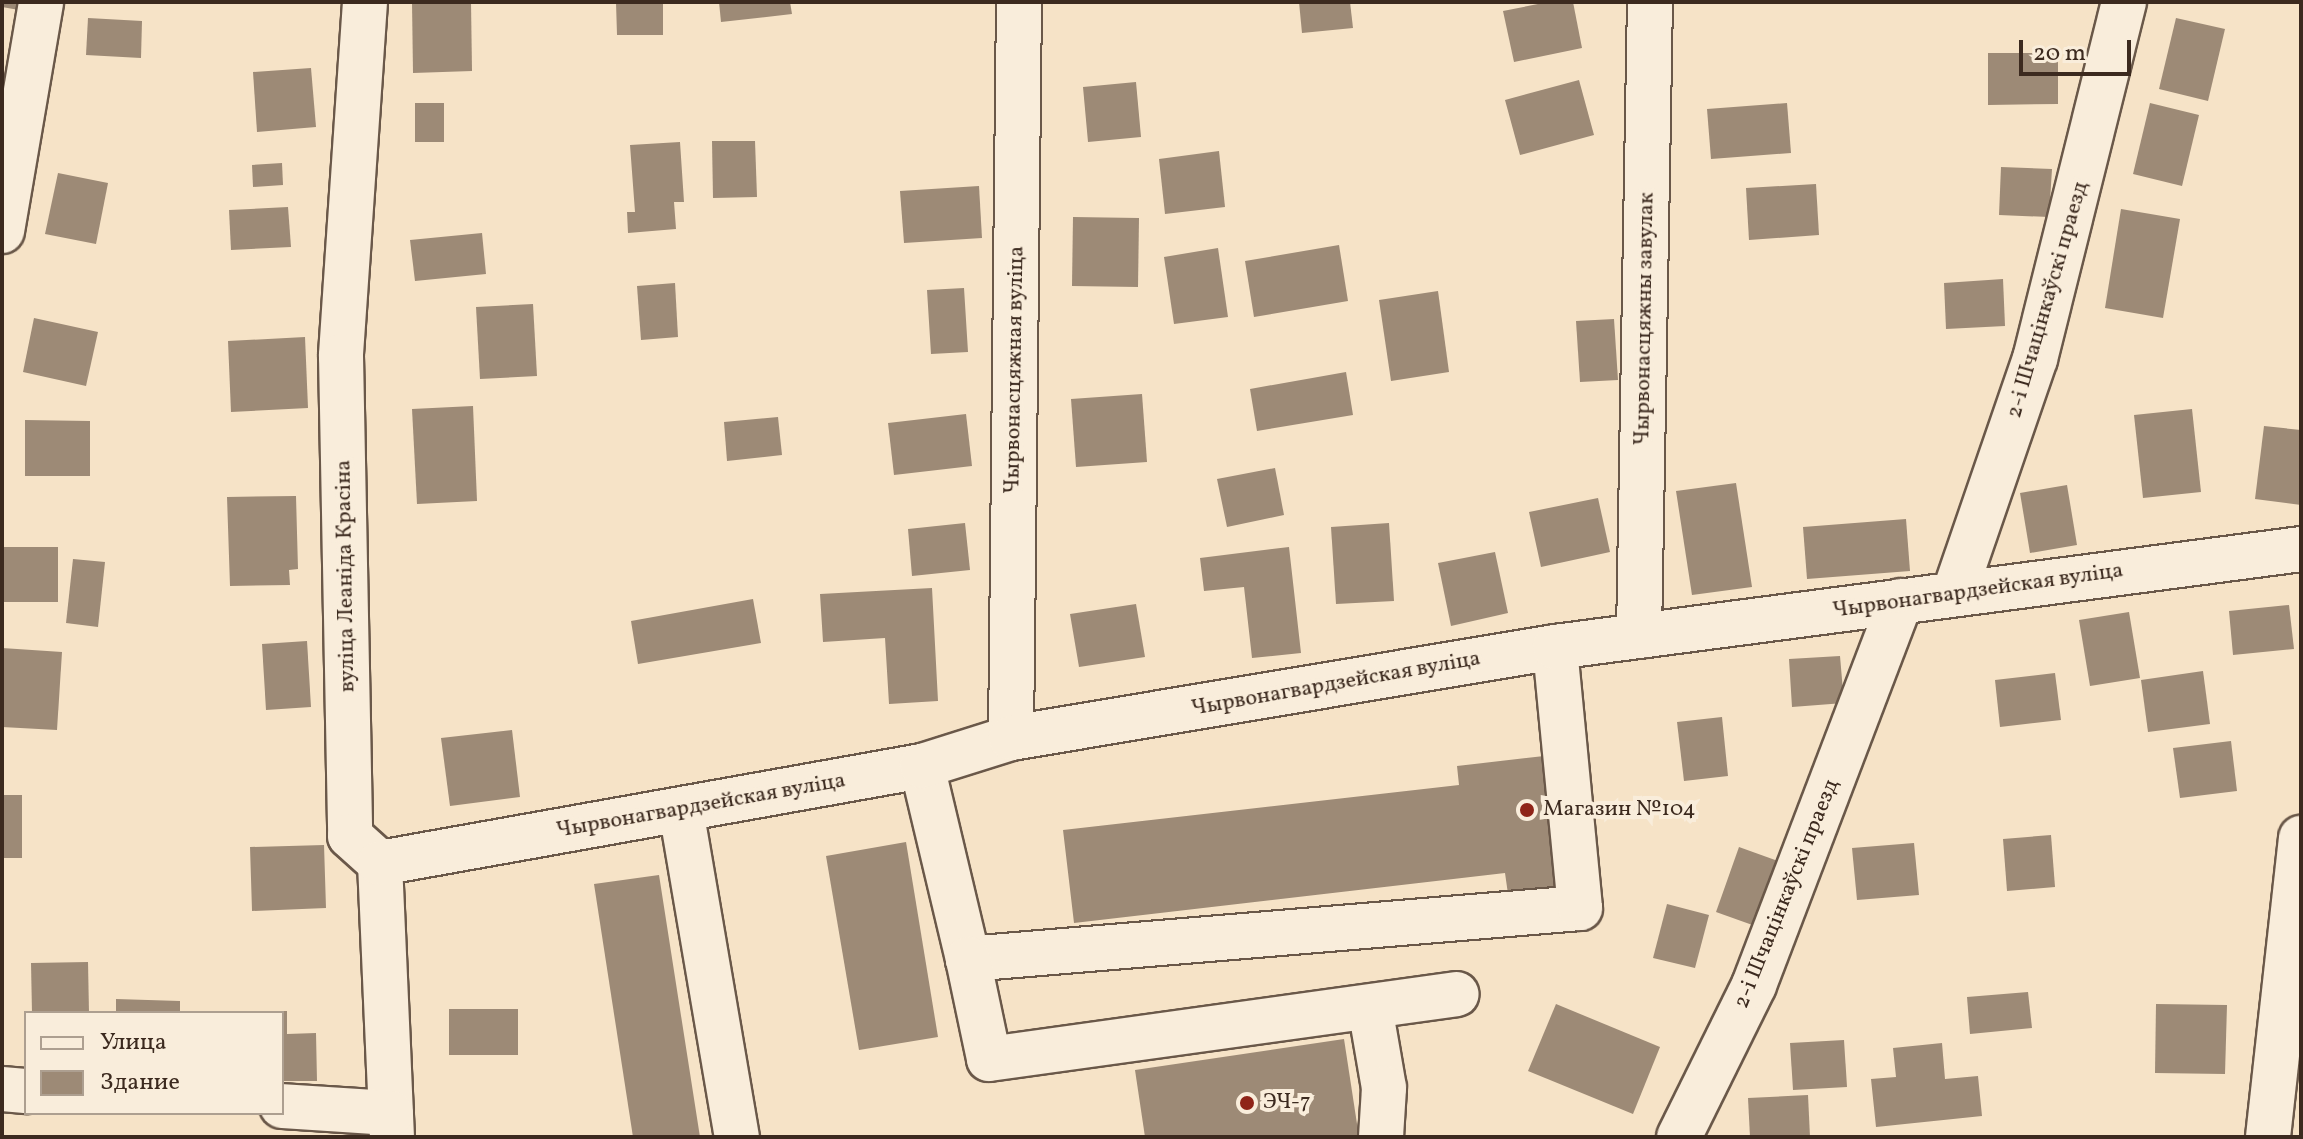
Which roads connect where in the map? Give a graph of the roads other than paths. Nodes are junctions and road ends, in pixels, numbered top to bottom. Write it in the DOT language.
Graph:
graph roads {
  1 [pos="41,2"];
  2 [pos="365,2"];
  3 [pos="1019,2"];
  4 [pos="1650,2"];
  5 [pos="2124,2"];
  6 [pos="2,231"];
  7 [pos="2301,549"];
  8 [pos="1954,594"];
  9 [pos="1901,601"];
  10 [pos="1639,636"];
  11 [pos="1555,647"];
  12 [pos="1011,738"];
  13 [pos="922,766"];
  14 [pos="681,810"];
  15 [pos="2301,838"];
  16 [pos="380,863"];
  17 [pos="968,959"];
  18 [pos="1457,994"];
  19 [pos="1370,1007"];
  20 [pos="2,1089"];
  21 [pos="24,1091"];
  22 [pos="284,1106"];
  23 [pos="391,1125"];
  24 [pos="737,1137"];
  25 [pos="1381,1137"];
  26 [pos="1679,1137"];
  27 [pos="2268,1137"];
  1 -- 6 [label="street"];
  2 -- 16 [label="street, вуліца Леаніда Красіна"];
  3 -- 12 [label="street, Чырвонасцяжная вуліца"];
  4 -- 10 [label="street, Чырвонасцяжны завулак"];
  5 -- 8 [label="street, 2-і Шчацінкаўскі праезд"];
  7 -- 8 [label="street, Чырвонагвардзейская вуліца"];
  8 -- 9 [label="street, Чырвонагвардзейская вуліца"];
  9 -- 10 [label="street, Чырвонагвардзейская вуліца"];
  9 -- 26 [label="street, 2-і Шчацінкаўскі праезд"];
  10 -- 11 [label="street, Чырвонагвардзейская вуліца"];
  11 -- 12 [label="street, Чырвонагвардзейская вуліца"];
  11 -- 17 [label="street"];
  12 -- 13 [label="street, Чырвонагвардзейская вуліца"];
  13 -- 14 [label="street, Чырвонагвардзейская вуліца"];
  13 -- 17 [label="street"];
  14 -- 16 [label="street, Чырвонагвардзейская вуліца"];
  14 -- 24 [label="street"];
  15 -- 27 [label="street"];
  16 -- 23 [label="street"];
  17 -- 19 [label="street"];
  18 -- 19 [label="street"];
  19 -- 25 [label="street"];
  20 -- 21 [label="street"];
  22 -- 23 [label="street"];
}
